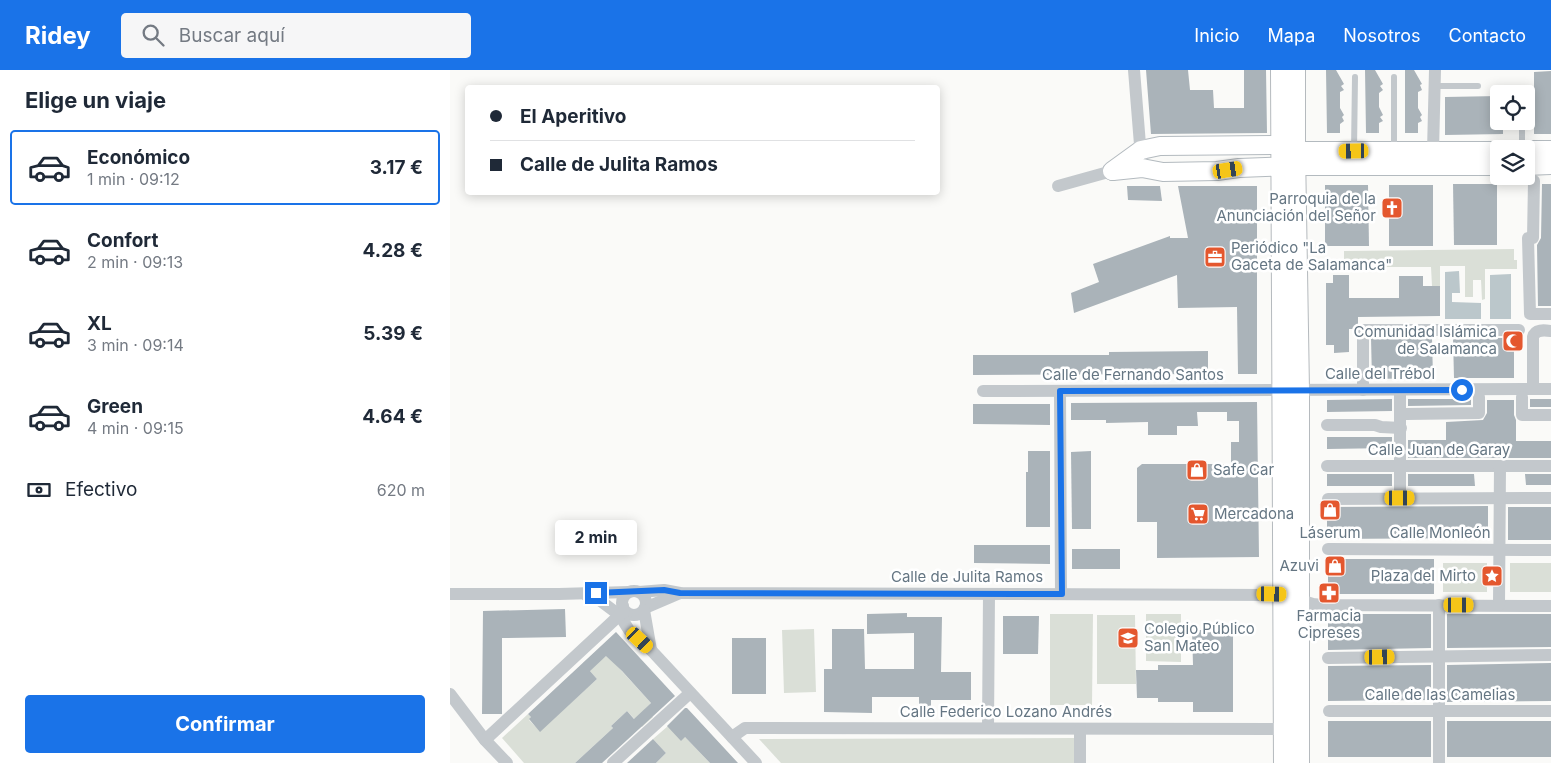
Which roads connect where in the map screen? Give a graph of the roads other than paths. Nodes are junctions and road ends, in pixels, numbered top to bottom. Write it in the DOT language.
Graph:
graph roads {
  1 [pos="1134,70"];
  2 [pos="1281,70"];
  3 [pos="1295,70"];
  4 [pos="1435,70"];
  5 [pos="1355,77"];
  6 [pos="1394,77"];
  7 [pos="1435,86"];
  8 [pos="1478,86"];
  9 [pos="1535,150"];
  10 [pos="1551,150"];
  11 [pos="1354,151"];
  12 [pos="1394,151"];
  13 [pos="1433,151"];
  14 [pos="1490,151"];
  15 [pos="1288,157"];
  16 [pos="1141,159"];
  17 [pos="1551,165"];
  18 [pos="1490,166"];
  19 [pos="1112,171"];
  20 [pos="1535,171"];
  21 [pos="1531,185"];
  22 [pos="1058,186"];
  23 [pos="1551,314"];
  24 [pos="1519,330"];
  25 [pos="1551,331"];
  26 [pos="1533,389"];
  27 [pos="1551,389"];
  28 [pos="1291,390"];
  29 [pos="1363,390"];
  30 [pos="1400,390"];
  31 [pos="983,391"];
  32 [pos="1060,391"];
  33 [pos="1479,397"];
  34 [pos="1522,397"];
  35 [pos="1406,414"];
  36 [pos="1551,415"];
  37 [pos="1327,425"];
  38 [pos="1400,428"];
  39 [pos="1327,466"];
  40 [pos="1400,466"];
  41 [pos="1500,466"];
  42 [pos="1551,466"];
  43 [pos="1400,498"];
  44 [pos="1551,498"];
  45 [pos="1328,499"];
  46 [pos="1500,499"];
  47 [pos="1328,549"];
  48 [pos="1499,550"];
  49 [pos="1551,550"];
  50 [pos="634,592"];
  51 [pos="680,593"];
  52 [pos="450,594"];
  53 [pos="579,594"];
  54 [pos="989,594"];
  55 [pos="1062,594"];
  56 [pos="1291,597"];
  57 [pos="1439,605"];
  58 [pos="1498,605"];
  59 [pos="1551,606"];
  60 [pos="645,609"];
  61 [pos="623,611"];
  62 [pos="651,650"];
  63 [pos="1551,655"];
  64 [pos="1439,656"];
  65 [pos="1328,658"];
  66 [pos="690,692"];
  67 [pos="450,694"];
  68 [pos="1329,711"];
  69 [pos="1439,711"];
  70 [pos="1551,711"];
  71 [pos="988,728"];
  72 [pos="1080,728"];
  73 [pos="1284,728"];
  74 [pos="732,737"];
  75 [pos="485,740"];
  76 [pos="507,763"];
  77 [pos="614,763"];
  78 [pos="756,763"];
  79 [pos="1080,763"];
  80 [pos="1284,763"];
  81 [pos="1299,763"];
  82 [pos="1439,763"];
  1 -- 16 [label="street"];
  2 -- 15 [label="main road"];
  3 -- 15 [label="main road"];
  4 -- 7 [label="street"];
  5 -- 11 [label="lane"];
  6 -- 12 [label="lane"];
  7 -- 8 [label="lane"];
  7 -- 13 [label="street"];
  9 -- 10 [label="main road"];
  11 -- 12 [label="main road"];
  11 -- 15 [label="main road"];
  12 -- 13 [label="main road"];
  13 -- 14 [label="main road"];
  15 -- 16 [label="main road"];
  15 -- 16 [label="main road"];
  15 -- 18 [label="main road"];
  15 -- 28 [label="main road"];
  16 -- 19 [label="main road"];
  17 -- 20 [label="main road"];
  19 -- 22 [label="street"];
  21 -- 23 [label="street"];
  24 -- 29 [label="street"];
  25 -- 26 [label="street"];
  26 -- 27 [label="street, Calle del Trébol"];
  26 -- 30 [label="street, Calle del Trébol"];
  28 -- 29 [label="street, Calle del Trébol"];
  28 -- 32 [label="street, Calle de Fernando Santos"];
  28 -- 56 [label="main road"];
  29 -- 30 [label="street, Calle del Trébol"];
  30 -- 38 [label="street"];
  31 -- 32 [label="street, Calle de Fernando Santos"];
  32 -- 55 [label="street"];
  33 -- 35 [label="street"];
  34 -- 36 [label="street"];
  37 -- 38 [label="street"];
  38 -- 40 [label="street"];
  39 -- 40 [label="street, Calle Juan de Garay"];
  40 -- 41 [label="street, Calle Juan de Garay"];
  40 -- 43 [label="street"];
  41 -- 42 [label="street, Calle Juan de Garay"];
  41 -- 46 [label="street"];
  43 -- 45 [label="street"];
  43 -- 46 [label="street"];
  44 -- 46 [label="street"];
  46 -- 48 [label="street"];
  47 -- 48 [label="street, Calle Monleón"];
  48 -- 49 [label="street, Calle Monleón"];
  48 -- 58 [label="street"];
  50 -- 51 [label="street, Calle de Julita Ramos"];
  50 -- 53 [label="street, Calle de Julita Ramos"];
  50 -- 60 [label="street"];
  50 -- 61 [label="street"];
  51 -- 54 [label="street, Calle de Julita Ramos"];
  51 -- 60 [label="street, Calle de Julita Ramos"];
  52 -- 53 [label="street, Calle de Julita Ramos"];
  53 -- 61 [label="street, Calle de Julita Ramos"];
  54 -- 55 [label="street, Calle de Julita Ramos"];
  54 -- 71 [label="street"];
  55 -- 56 [label="street, Calle de Julita Ramos"];
  56 -- 57 [label="street, Calle de Julita Ramos"];
  56 -- 73 [label="main road"];
  56 -- 81 [label="main road"];
  57 -- 58 [label="street, Calle de Julita Ramos"];
  57 -- 64 [label="street"];
  58 -- 59 [label="street, Calle de Julita Ramos"];
  60 -- 61 [label="street"];
  60 -- 62 [label="street"];
  61 -- 62 [label="street"];
  61 -- 75 [label="street"];
  62 -- 66 [label="street"];
  63 -- 64 [label="street"];
  64 -- 65 [label="street"];
  64 -- 69 [label="street"];
  66 -- 74 [label="street"];
  66 -- 77 [label="street"];
  67 -- 75 [label="street"];
  68 -- 69 [label="street, Calle de las Camelias"];
  69 -- 70 [label="street, Calle de las Camelias"];
  69 -- 82 [label="street"];
  71 -- 72 [label="street, Calle Federico Lozano Andrés"];
  71 -- 74 [label="street, Calle Federico Lozano Andrés"];
  72 -- 73 [label="street, Calle Federico Lozano Andrés"];
  72 -- 79 [label="street"];
  73 -- 80 [label="main road"];
  74 -- 78 [label="street"];
  75 -- 76 [label="street"];
}
